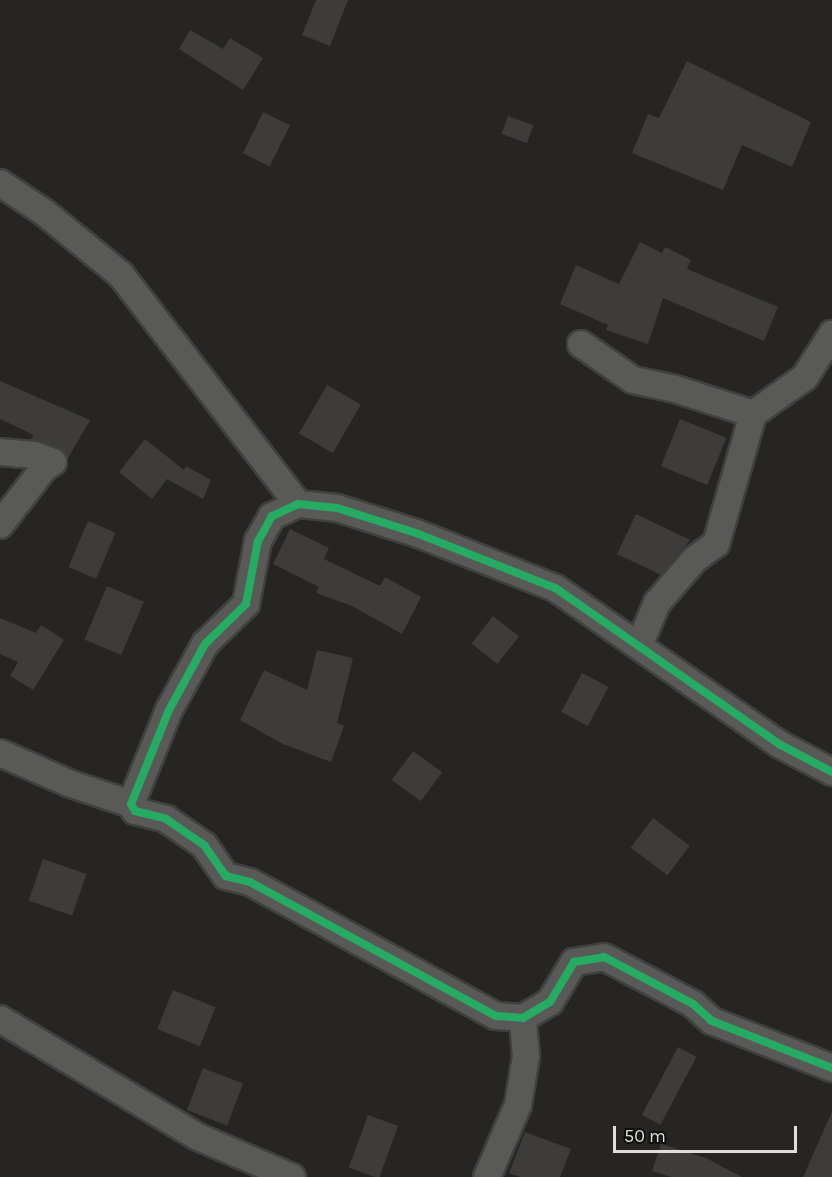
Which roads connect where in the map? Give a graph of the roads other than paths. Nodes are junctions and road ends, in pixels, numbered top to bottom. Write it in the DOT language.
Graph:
graph roads {
  1 [pos="0,183"];
  2 [pos="832,334"];
  3 [pos="582,344"];
  4 [pos="753,414"];
  5 [pos="0,452"];
  6 [pos="298,504"];
  7 [pos="0,525"];
  8 [pos="639,646"];
  9 [pos="0,753"];
  10 [pos="832,772"];
  11 [pos="131,804"];
  12 [pos="523,1018"];
  13 [pos="0,1019"];
  14 [pos="832,1068"];
  15 [pos="292,1177"];
  16 [pos="487,1177"];
  1 -- 6 [label="street"];
  2 -- 4 [label="street"];
  3 -- 4 [label="street"];
  4 -- 8 [label="street"];
  5 -- 7 [label="street"];
  6 -- 8 [label="street"];
  6 -- 11 [label="street"];
  8 -- 10 [label="street"];
  9 -- 11 [label="street"];
  11 -- 12 [label="street"];
  12 -- 14 [label="street"];
  12 -- 16 [label="street"];
  13 -- 15 [label="street"];
}
